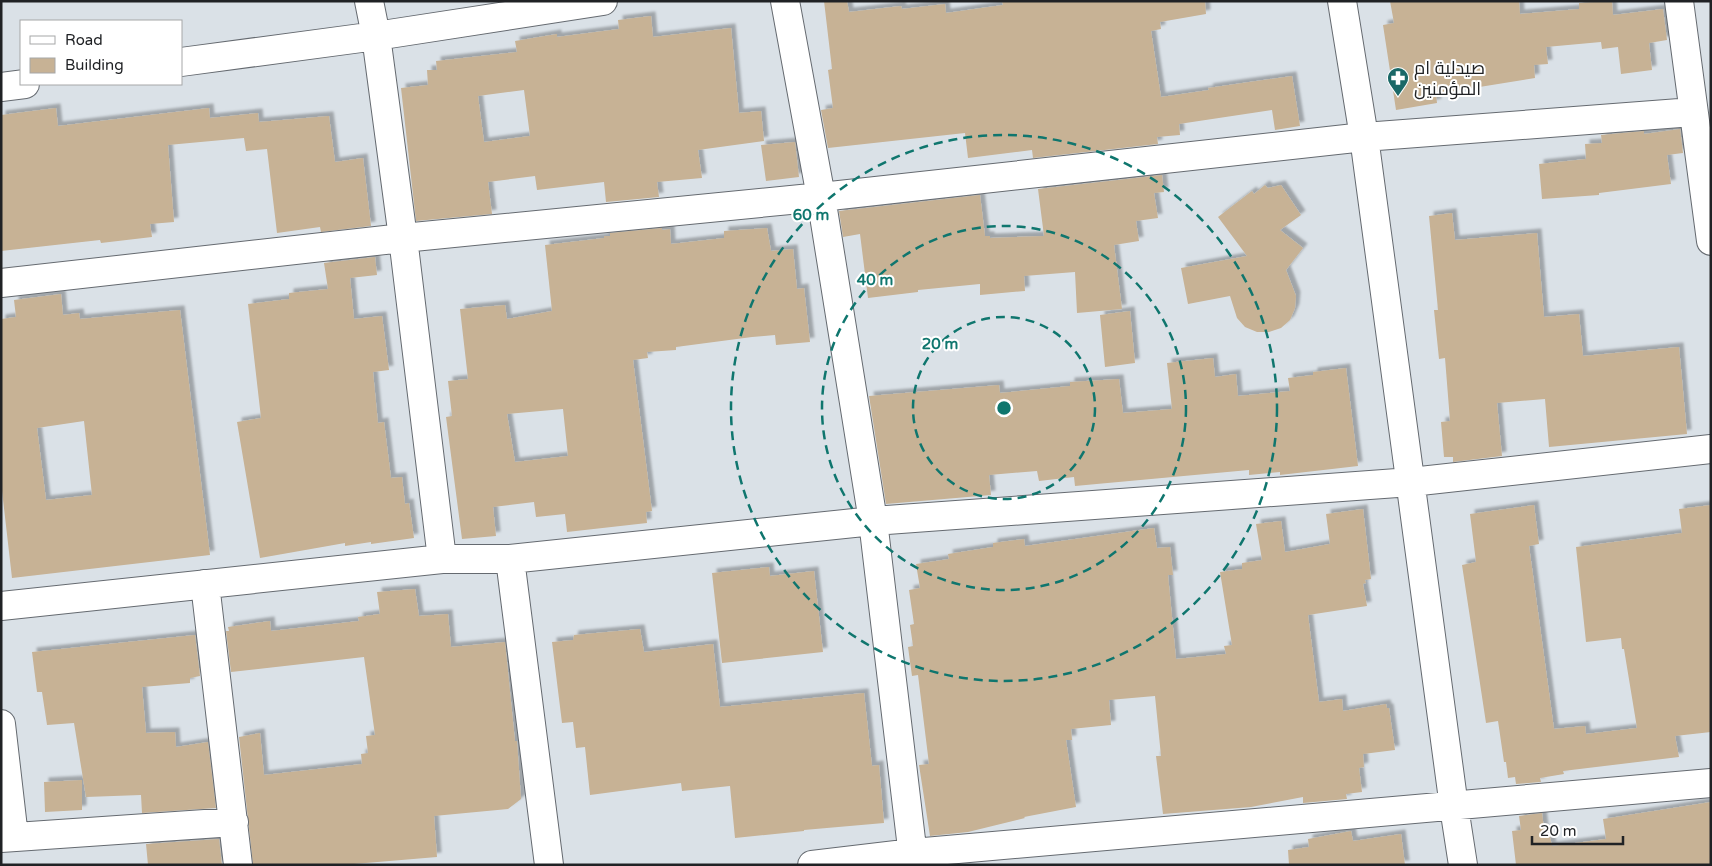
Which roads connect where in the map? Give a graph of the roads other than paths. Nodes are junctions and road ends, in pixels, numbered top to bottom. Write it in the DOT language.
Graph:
graph roads {
  1 [pos="369,1"];
  2 [pos="603,1"];
  3 [pos="785,1"];
  4 [pos="1342,1"];
  5 [pos="1679,1"];
  6 [pos="376,36"];
  7 [pos="182,62"];
  8 [pos="20,85"];
  9 [pos="1,87"];
  10 [pos="1693,112"];
  11 [pos="1364,137"];
  12 [pos="821,197"];
  13 [pos="403,238"];
  14 [pos="1711,241"];
  15 [pos="1,283"];
  16 [pos="1711,449"];
  17 [pos="1411,482"];
  18 [pos="873,521"];
  19 [pos="510,559"];
  20 [pos="442,560"];
  21 [pos="205,584"];
  22 [pos="1,606"];
  23 [pos="1,724"];
  24 [pos="1711,783"];
  25 [pos="1454,807"];
  26 [pos="234,822"];
  27 [pos="8,838"];
  28 [pos="914,859"];
  29 [pos="238,865"];
  30 [pos="549,865"];
  31 [pos="812,865"];
  32 [pos="1463,865"];
  1 -- 6 [label="street"];
  2 -- 6 [label="street"];
  3 -- 12 [label="street"];
  4 -- 11 [label="street"];
  5 -- 10 [label="street"];
  6 -- 7 [label="street"];
  6 -- 13 [label="street"];
  8 -- 9 [label="street"];
  10 -- 11 [label="street"];
  10 -- 14 [label="street"];
  11 -- 12 [label="street"];
  11 -- 17 [label="street"];
  12 -- 13 [label="street"];
  12 -- 18 [label="street"];
  13 -- 15 [label="street"];
  13 -- 20 [label="street"];
  16 -- 17 [label="street"];
  17 -- 18 [label="street"];
  17 -- 25 [label="street"];
  18 -- 19 [label="street"];
  18 -- 28 [label="street"];
  19 -- 20 [label="street"];
  19 -- 30 [label="street"];
  20 -- 21 [label="street"];
  21 -- 22 [label="street"];
  21 -- 26 [label="street"];
  23 -- 27 [label="street"];
  24 -- 25 [label="street"];
  25 -- 28 [label="street"];
  25 -- 32 [label="street"];
  26 -- 27 [label="street"];
  26 -- 29 [label="street"];
  28 -- 31 [label="street"];
}
